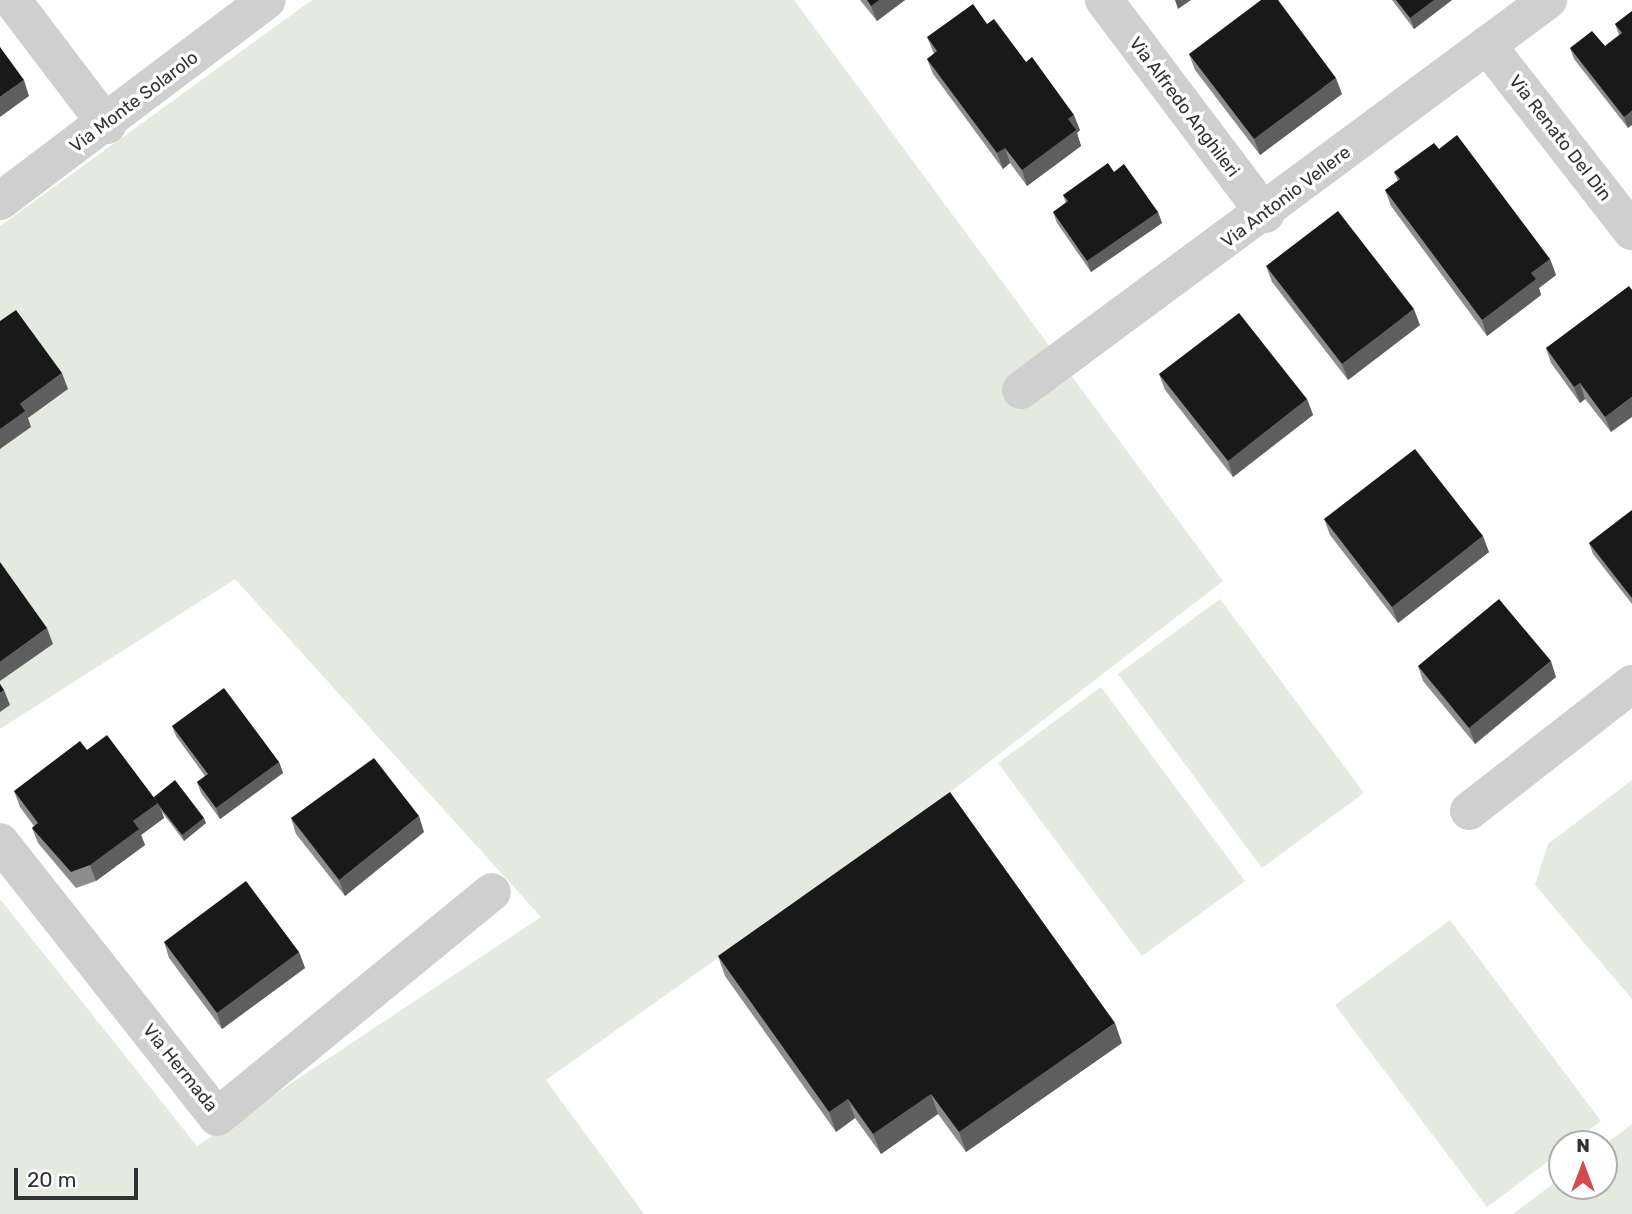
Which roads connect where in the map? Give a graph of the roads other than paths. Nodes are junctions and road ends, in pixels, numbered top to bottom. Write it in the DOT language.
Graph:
graph roads {
  1 [pos="12,0"];
  2 [pos="267,0"];
  3 [pos="1104,0"];
  4 [pos="1544,1"];
  5 [pos="1487,46"];
  6 [pos="107,125"];
  7 [pos="0,201"];
  8 [pos="1265,214"];
  9 [pos="1632,231"];
  10 [pos="1021,390"];
  11 [pos="1632,684"];
  12 [pos="1469,811"];
  13 [pos="0,842"];
  14 [pos="492,892"];
  1 -- 6 [label="street"];
  2 -- 6 [label="street, Via Monte Solarolo"];
  3 -- 8 [label="street, Via Alfredo Anghileri"];
  4 -- 5 [label="street, Via Antonio Vellere"];
  5 -- 8 [label="street, Via Antonio Vellere"];
  5 -- 9 [label="street, Via Renato Del Din"];
  6 -- 7 [label="street, Via Monte Solarolo"];
  8 -- 10 [label="street, Via Antonio Vellere"];
  11 -- 12 [label="street"];
  13 -- 14 [label="street, Via Hermada"];
}
